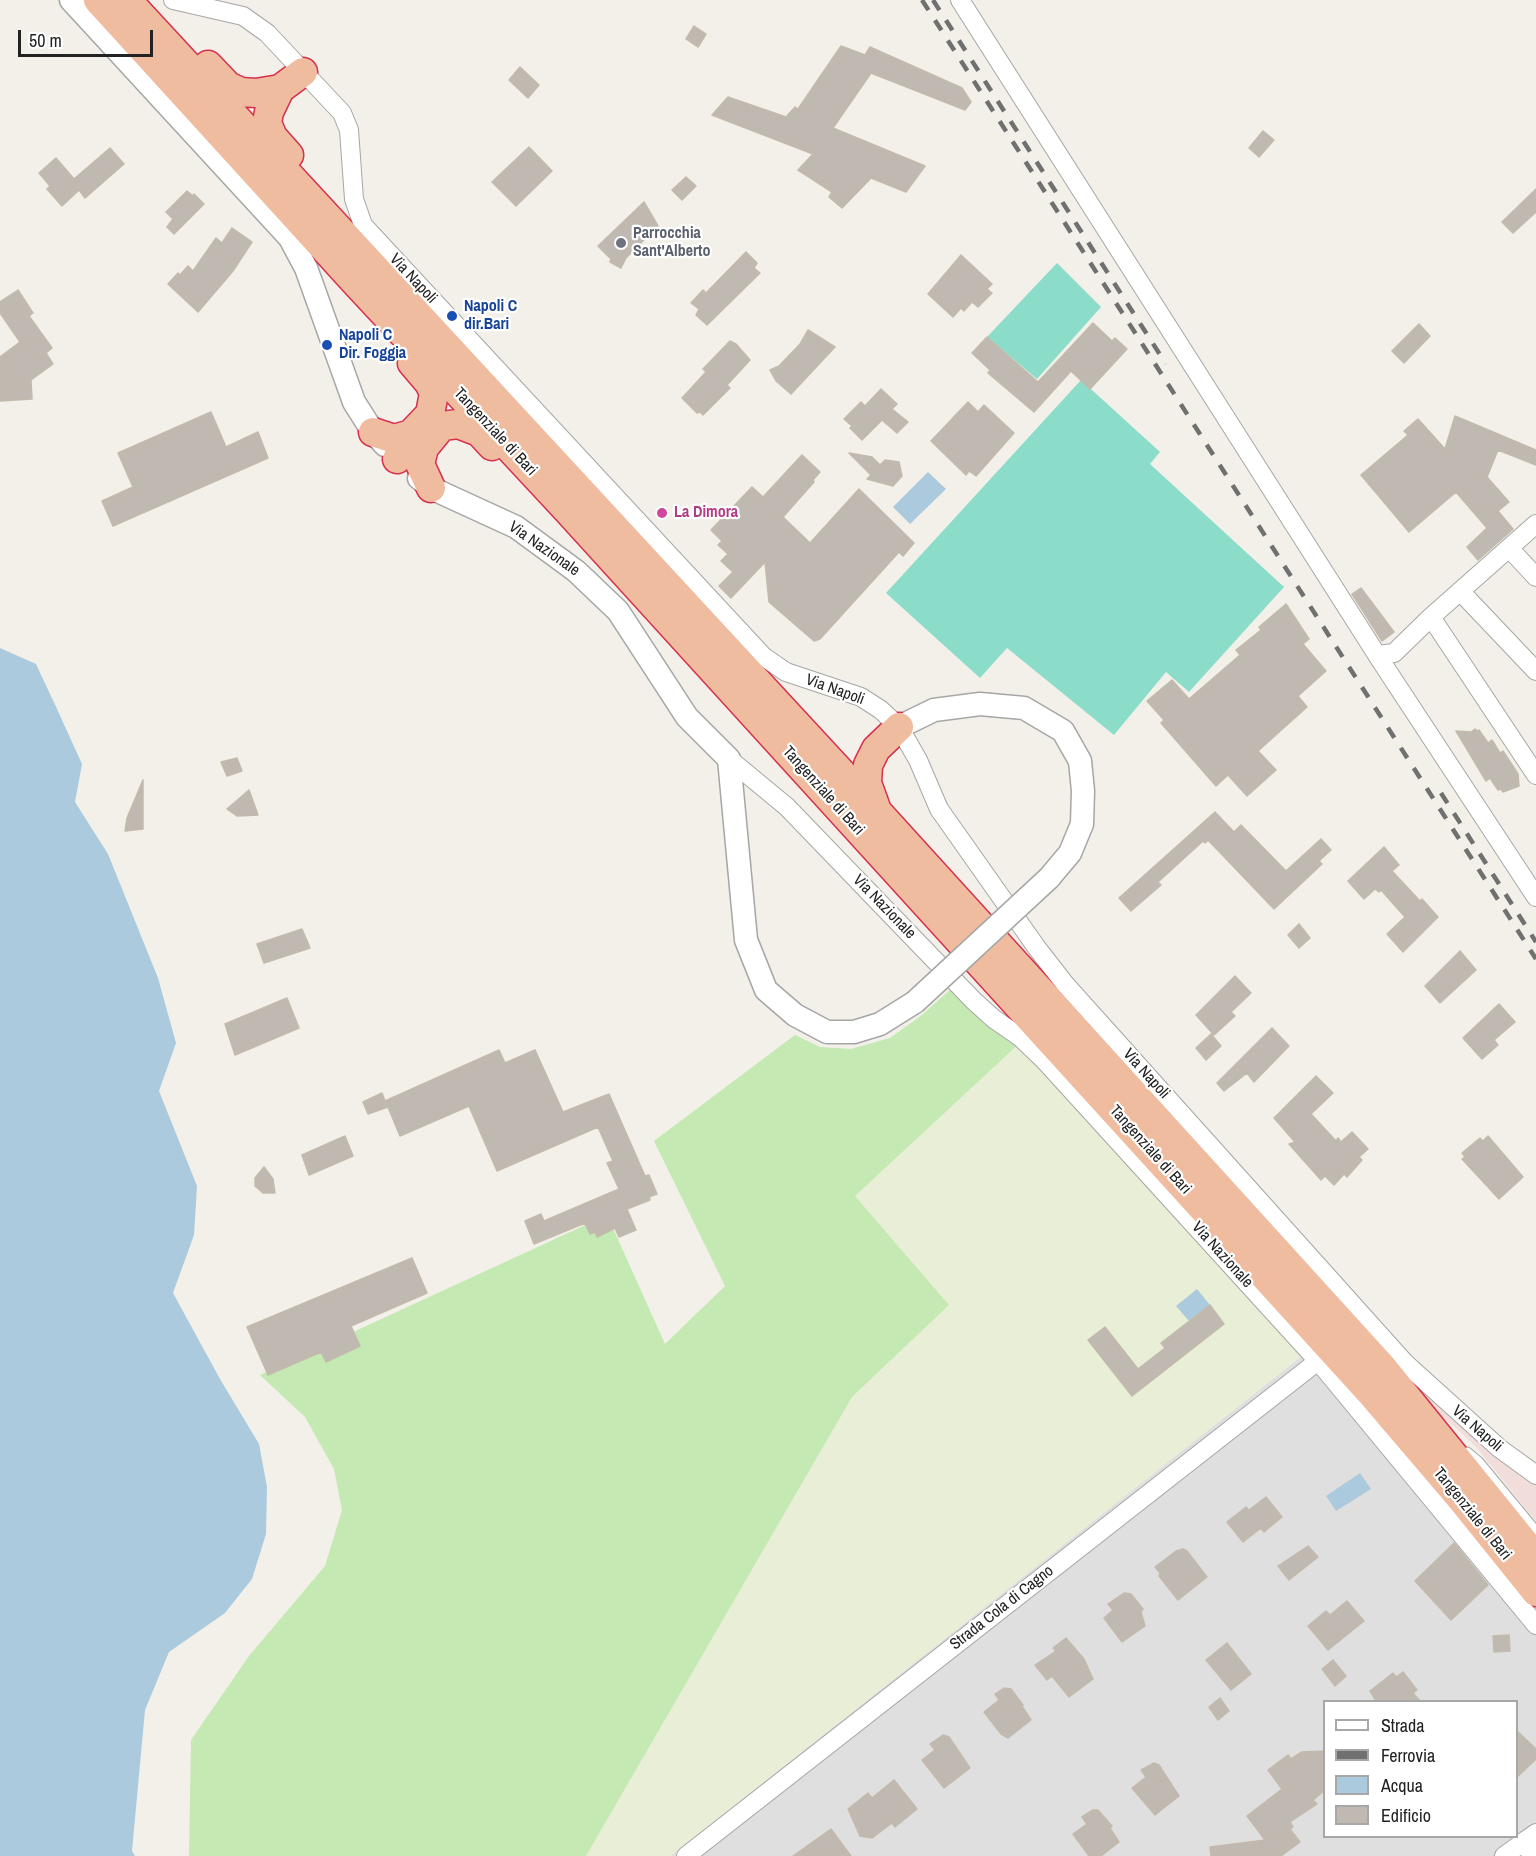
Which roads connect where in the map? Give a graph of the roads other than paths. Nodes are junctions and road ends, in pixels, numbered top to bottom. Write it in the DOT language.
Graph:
graph roads {
  1 [pos="71,0"];
  2 [pos="98,0"];
  3 [pos="127,0"];
  4 [pos="173,0"];
  5 [pos="960,0"];
  6 [pos="148,23"];
  7 [pos="303,72"];
  8 [pos="280,89"];
  9 [pos="330,220"];
  10 [pos="355,282"];
  11 [pos="373,432"];
  12 [pos="417,441"];
  13 [pos="398,459"];
  14 [pos="431,488"];
  15 [pos="568,511"];
  16 [pos="1536,524"];
  17 [pos="1509,548"];
  18 [pos="1536,577"];
  19 [pos="1460,591"];
  20 [pos="1431,617"];
  21 [pos="1377,655"];
  22 [pos="1536,671"];
  23 [pos="899,727"];
  24 [pos="810,738"];
  25 [pos="876,748"];
  26 [pos="729,759"];
  27 [pos="1536,776"];
  28 [pos="876,810"];
  29 [pos="1536,897"];
  30 [pos="1318,1361"];
  31 [pos="1422,1415"];
  32 [pos="1536,1475"];
  33 [pos="1536,1532"];
  34 [pos="1536,1557"];
  35 [pos="1536,1592"];
  36 [pos="1536,1625"];
  37 [pos="1531,1843"];
  38 [pos="686,1856"];
  39 [pos="1504,1856"];
  1 -- 11 [label="street"];
  2 -- 10 [label="highway, Tangenziale di Bari"];
  3 -- 6 [label="highway, Tangenziale di Bari"];
  4 -- 7 [label="street, Via Napoli"];
  5 -- 21 [label="street"];
  6 -- 8 [label="highway"];
  6 -- 9 [label="highway, Tangenziale di Bari"];
  7 -- 8 [label="highway"];
  7 -- 23 [label="street, Via Napoli"];
  8 -- 9 [label="highway"];
  9 -- 24 [label="highway, Tangenziale di Bari"];
  10 -- 12 [label="highway"];
  10 -- 15 [label="highway, Tangenziale di Bari"];
  11 -- 12 [label="highway"];
  11 -- 13 [label="street, Via Nazionale"];
  12 -- 13 [label="highway"];
  12 -- 14 [label="highway"];
  12 -- 15 [label="highway"];
  13 -- 14 [label="street, Via Nazionale"];
  14 -- 26 [label="street, Via Nazionale"];
  15 -- 35 [label="highway, Tangenziale di Bari"];
  16 -- 17 [label="street"];
  17 -- 18 [label="street"];
  17 -- 19 [label="street"];
  19 -- 20 [label="street"];
  19 -- 22 [label="street"];
  20 -- 21 [label="street"];
  20 -- 27 [label="street"];
  21 -- 29 [label="street"];
  23 -- 25 [label="highway"];
  23 -- 26 [label="street, bridge"];
  23 -- 32 [label="street, Via Napoli"];
  24 -- 25 [label="highway"];
  24 -- 28 [label="highway, Tangenziale di Bari"];
  25 -- 28 [label="highway"];
  26 -- 30 [label="street, Via Nazionale"];
  28 -- 31 [label="highway, Tangenziale di Bari"];
  30 -- 36 [label="street, Via Nazionale"];
  30 -- 38 [label="street, Strada Cola di Cagno"];
  31 -- 33 [label="lane"];
  31 -- 34 [label="highway, Tangenziale di Bari"];
  37 -- 39 [label="street"];
}
